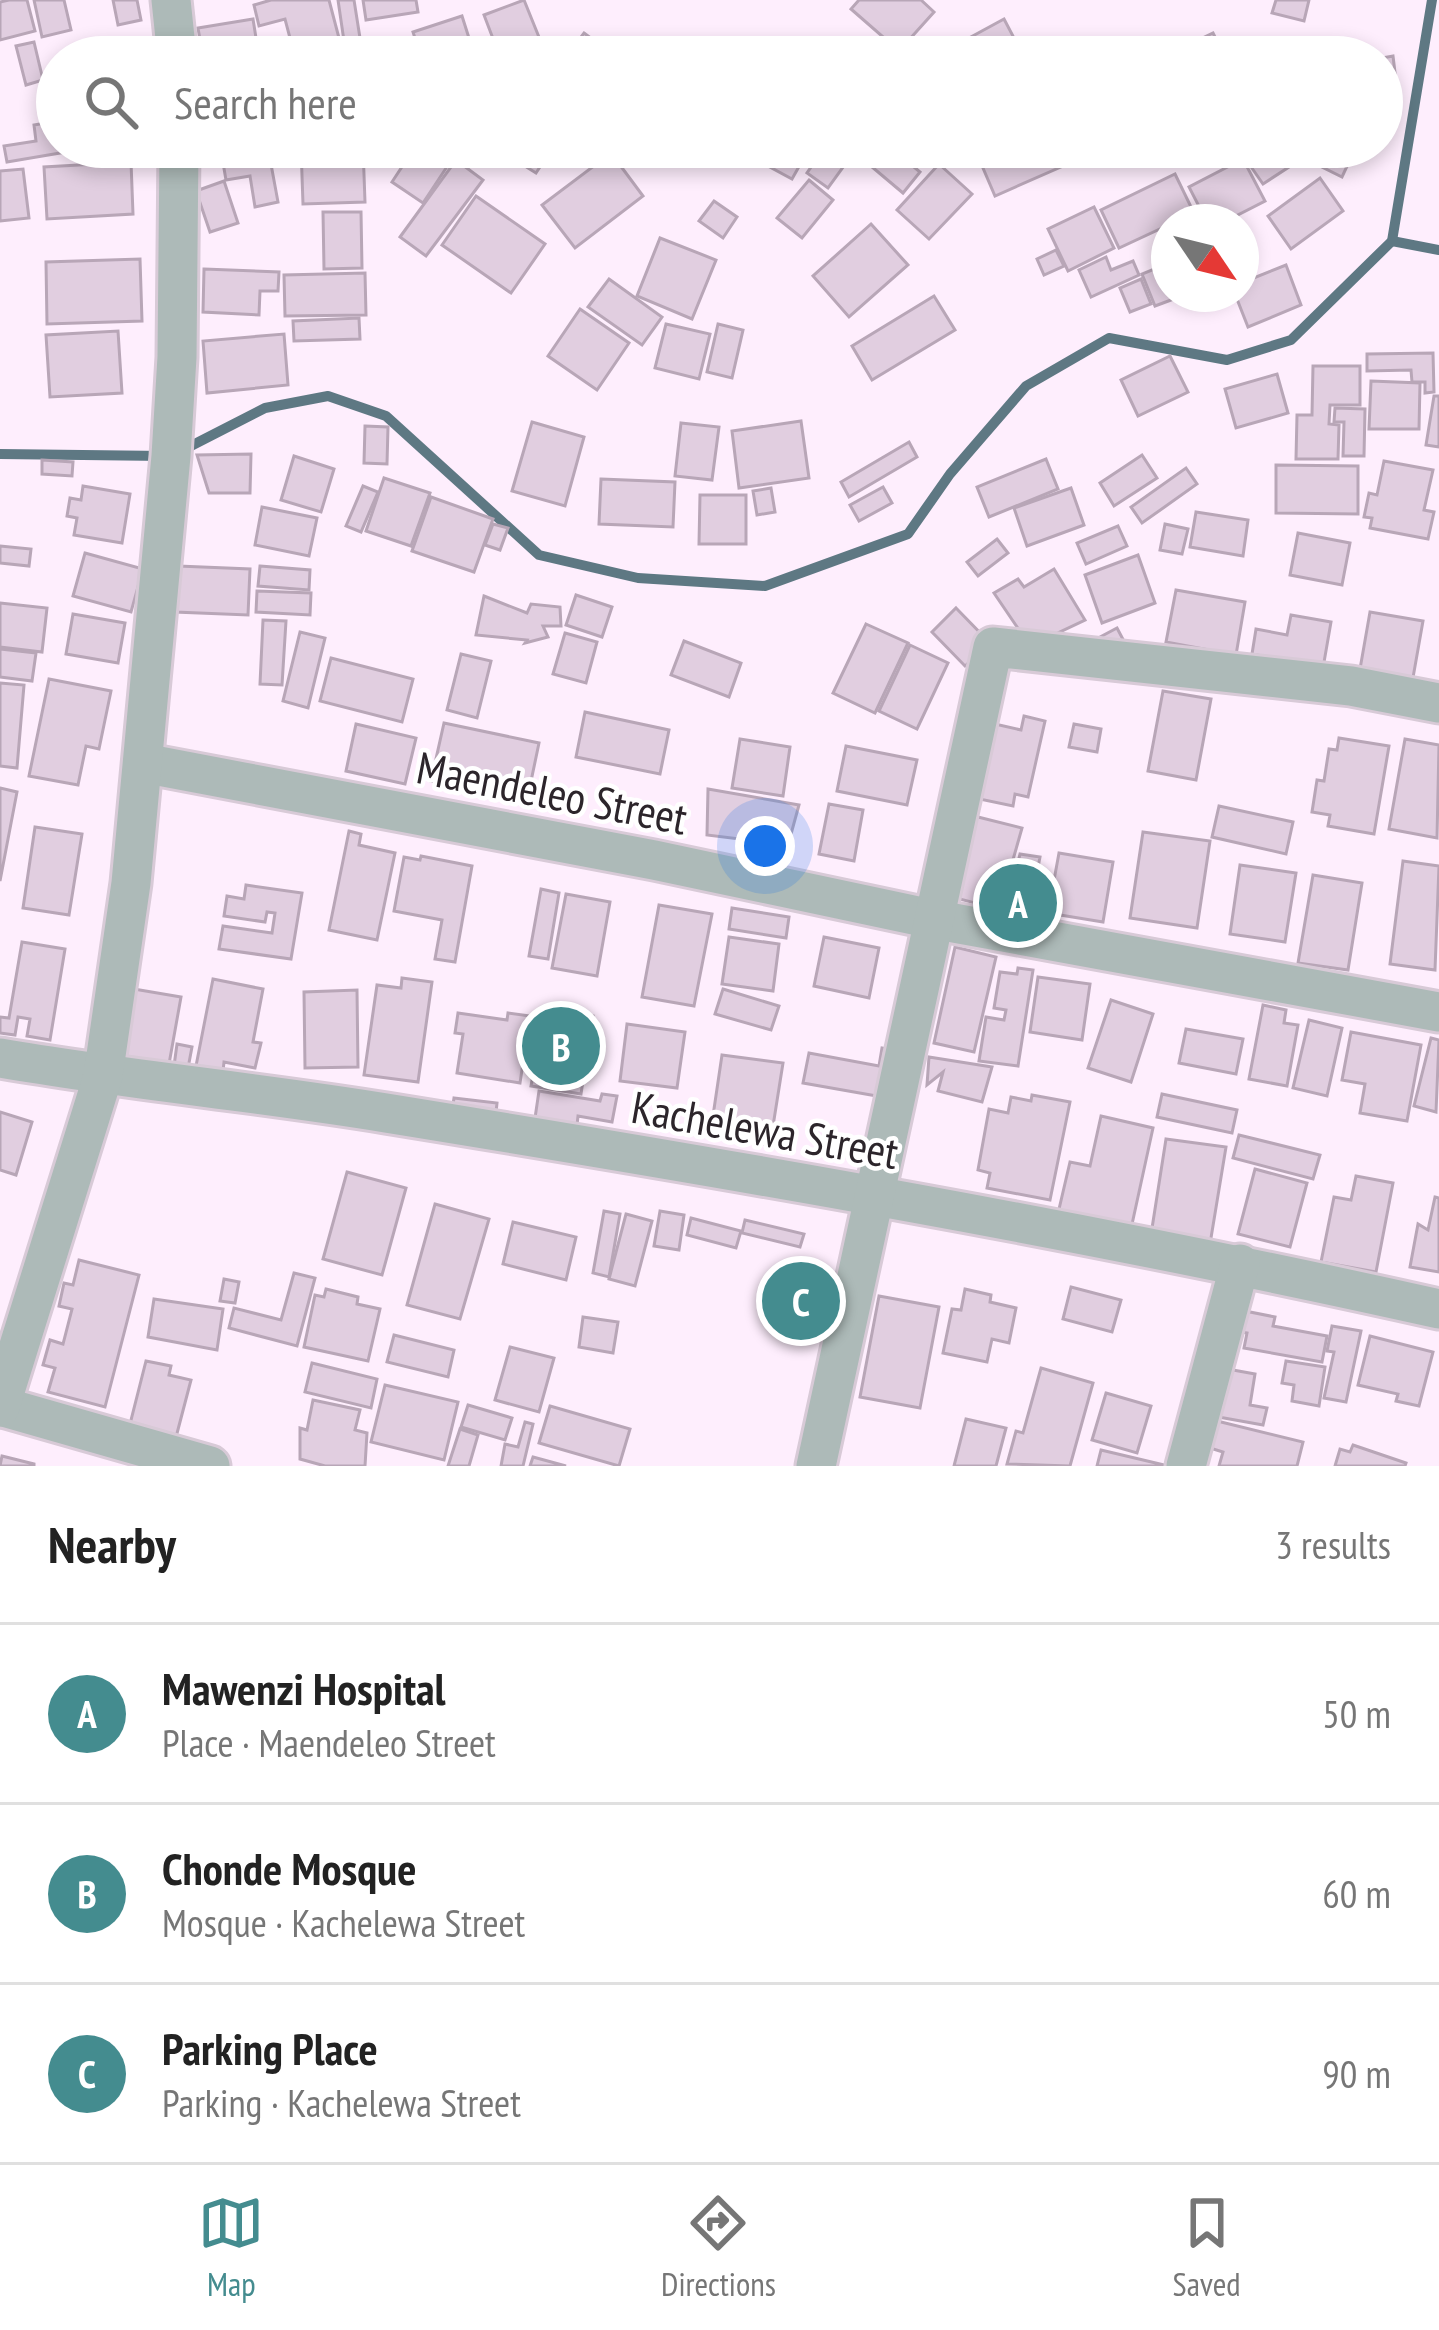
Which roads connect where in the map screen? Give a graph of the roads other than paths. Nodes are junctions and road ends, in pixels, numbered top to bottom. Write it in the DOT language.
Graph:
graph roads {
  1 [pos="172,0"];
  2 [pos="175,36"];
  3 [pos="179,168"];
  4 [pos="1439,704"];
  5 [pos="142,763"];
  6 [pos="932,919"];
  7 [pos="1439,1012"];
  8 [pos="0,1058"];
  9 [pos="103,1076"];
  10 [pos="877,1197"];
  11 [pos="1240,1264"];
  12 [pos="1439,1309"];
  13 [pos="0,1406"];
  14 [pos="210,1466"];
  15 [pos="816,1466"];
  16 [pos="1186,1466"];
  1 -- 2 [label="street"];
  3 -- 5 [label="street"];
  4 -- 6 [label="street"];
  5 -- 6 [label="street, Maendeleo Street"];
  5 -- 9 [label="street"];
  6 -- 7 [label="street, Maendeleo Street"];
  6 -- 10 [label="street"];
  8 -- 9 [label="street, Kachelewa Street"];
  9 -- 10 [label="street, Kachelewa Street"];
  9 -- 13 [label="street"];
  10 -- 11 [label="street, Kachelewa Street"];
  10 -- 15 [label="street"];
  11 -- 12 [label="street, Kachelewa Street"];
  11 -- 16 [label="street"];
  13 -- 14 [label="street"];
}
